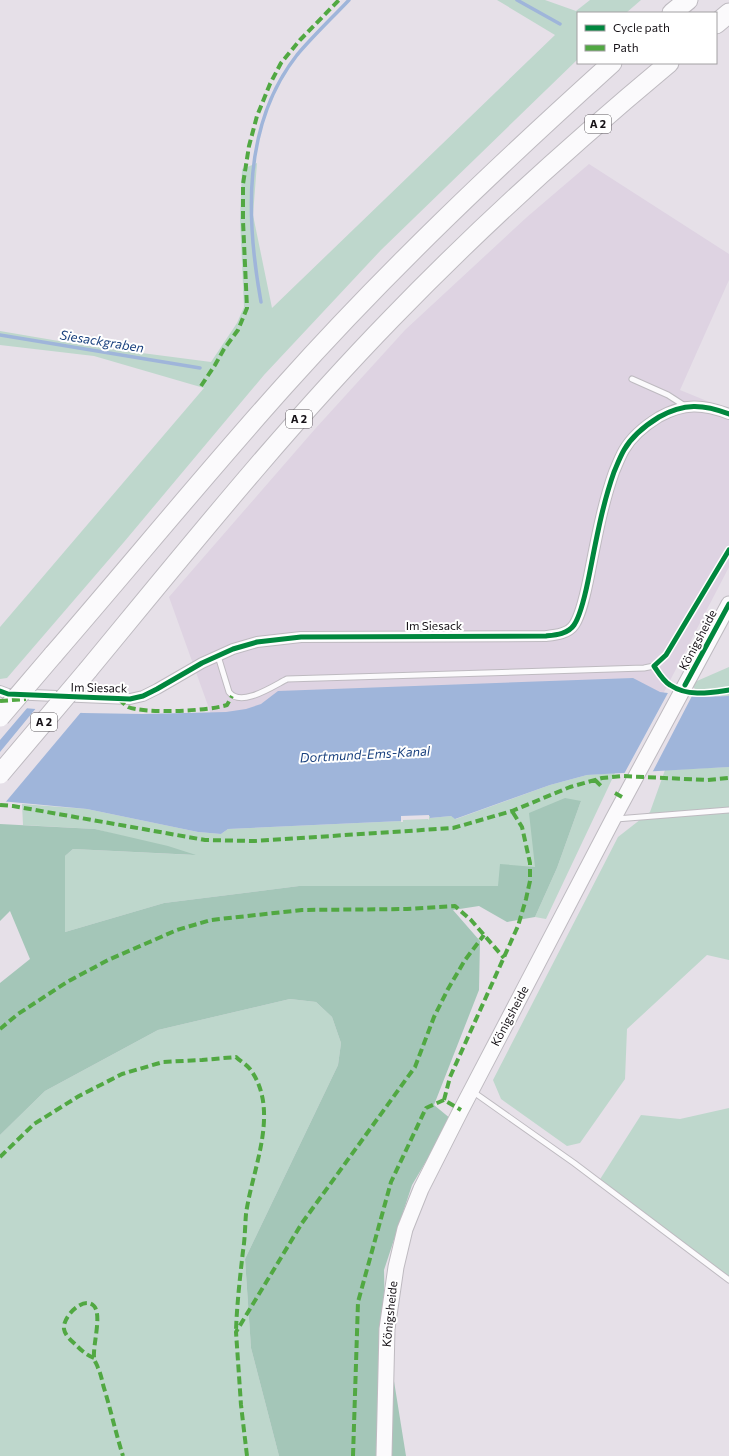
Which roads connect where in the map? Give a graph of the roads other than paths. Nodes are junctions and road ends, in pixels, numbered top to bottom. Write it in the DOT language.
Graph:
graph roads {
  1 [pos="688,0"];
  2 [pos="673,12"];
  3 [pos="729,13"];
  4 [pos="717,23"];
  5 [pos="611,64"];
  6 [pos="668,64"];
  7 [pos="632,379"];
  8 [pos="685,406"];
  9 [pos="729,414"];
  10 [pos="729,550"];
  11 [pos="729,604"];
  12 [pos="218,656"];
  13 [pos="0,691"];
  14 [pos="0,717"];
  15 [pos="0,774"];
  16 [pos="729,810"];
  17 [pos="613,819"];
  18 [pos="471,1091"];
  19 [pos="729,1280"];
  20 [pos="384,1456"];
  1 -- 2 [label="highway"];
  3 -- 4 [label="highway"];
  5 -- 14 [label="highway, A 2, bridge"];
  6 -- 15 [label="highway, A 2, bridge"];
  7 -- 8 [label="lane"];
  8 -- 9 [label="street, Im Siesack"];
  8 -- 12 [label="street, Im Siesack"];
  10 -- 12 [label="lane"];
  11 -- 17 [label="main road, Königsheide"];
  12 -- 13 [label="street, Im Siesack"];
  16 -- 17 [label="lane"];
  17 -- 18 [label="main road, Königsheide"];
  18 -- 19 [label="lane"];
  18 -- 20 [label="main road, Königsheide"];
}
